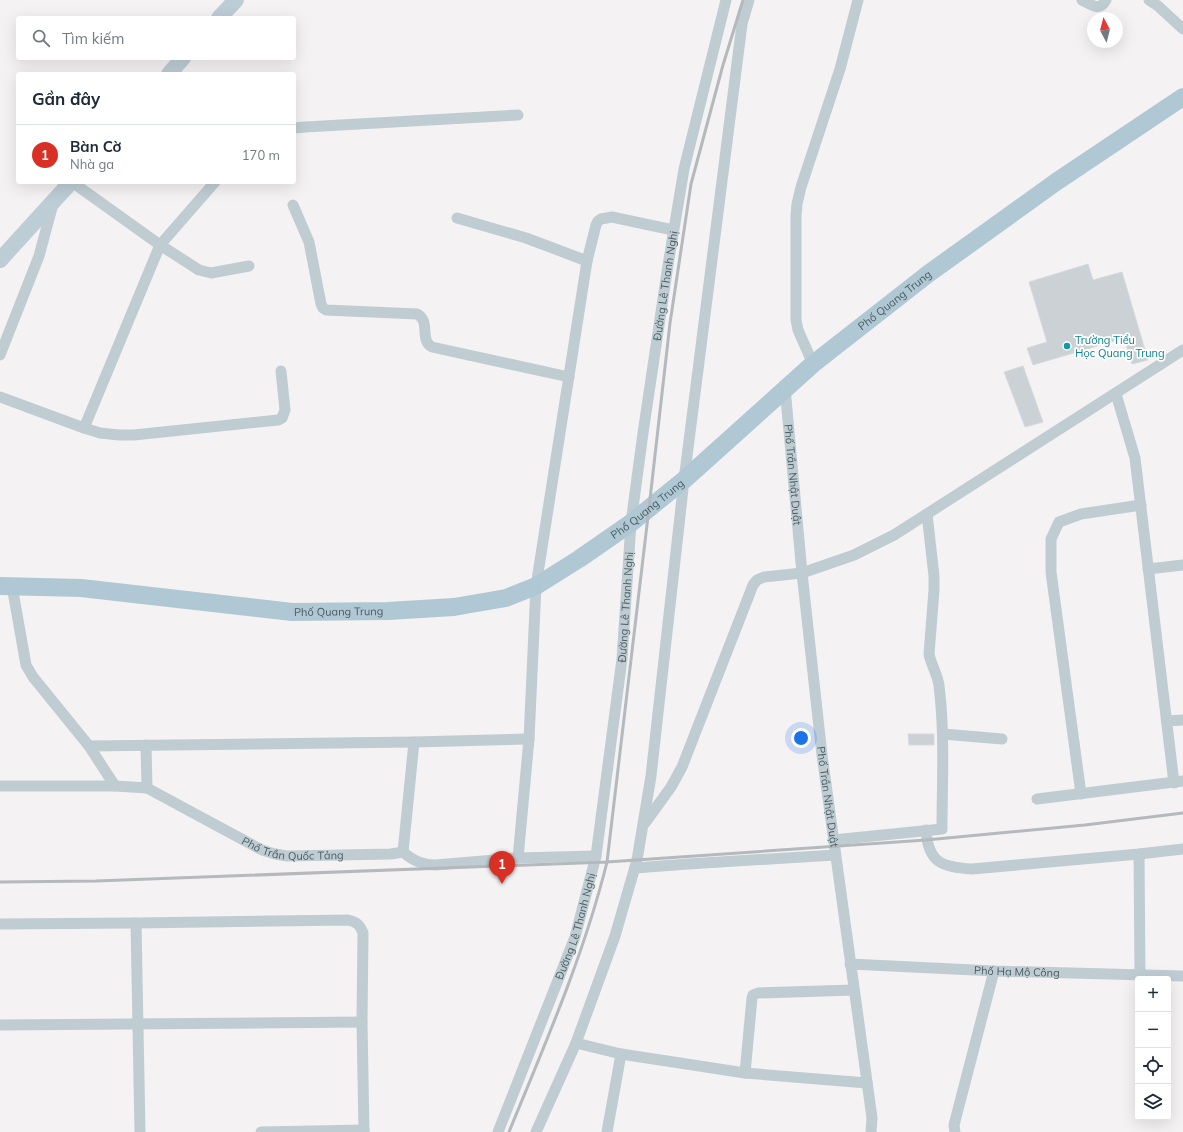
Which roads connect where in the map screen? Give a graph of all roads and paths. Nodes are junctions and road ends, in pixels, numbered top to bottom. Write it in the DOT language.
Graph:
graph roads {
  1 [pos="236,0"];
  2 [pos="726,0"];
  3 [pos="749,0"];
  4 [pos="858,0"];
  5 [pos="1082,0"];
  6 [pos="1106,0"];
  7 [pos="1158,2"];
  8 [pos="221,16"];
  9 [pos="1183,29"];
  10 [pos="181,60"];
  11 [pos="171,72"];
  12 [pos="1183,97"];
  13 [pos="518,115"];
  14 [pos="296,128"];
  15 [pos="69,184"];
  16 [pos="74,184"];
  17 [pos="213,184"];
  18 [pos="53,201"];
  19 [pos="293,205"];
  20 [pos="457,218"];
  21 [pos="673,230"];
  22 [pos="160,245"];
  23 [pos="0,260"];
  24 [pos="587,261"];
  25 [pos="249,266"];
  26 [pos="1183,350"];
  27 [pos="0,355"];
  28 [pos="813,364"];
  29 [pos="281,371"];
  30 [pos="569,376"];
  31 [pos="785,388"];
  32 [pos="1116,394"];
  33 [pos="0,396"];
  34 [pos="84,428"];
  35 [pos="684,480"];
  36 [pos="1141,505"];
  37 [pos="927,514"];
  38 [pos="631,523"];
  39 [pos="1183,565"];
  40 [pos="1148,569"];
  41 [pos="802,573"];
  42 [pos="3,586"];
  43 [pos="536,586"];
  44 [pos="1183,720"];
  45 [pos="1166,721"];
  46 [pos="943,734"];
  47 [pos="529,739"];
  48 [pos="1002,739"];
  49 [pos="414,742"];
  50 [pos="146,745"];
  51 [pos="88,746"];
  52 [pos="1178,782"];
  53 [pos="0,786"];
  54 [pos="115,786"];
  55 [pos="147,788"];
  56 [pos="1081,794"];
  57 [pos="1036,800"];
  58 [pos="643,824"];
  59 [pos="926,830"];
  60 [pos="833,840"];
  61 [pos="1183,849"];
  62 [pos="403,852"];
  63 [pos="1139,854"];
  64 [pos="835,855"];
  65 [pos="596,856"];
  66 [pos="518,858"];
  67 [pos="635,868"];
  68 [pos="136,923"];
  69 [pos="0,924"];
  70 [pos="850,964"];
  71 [pos="994,971"];
  72 [pos="1140,975"];
  73 [pos="1183,976"];
  74 [pos="854,990"];
  75 [pos="362,1022"];
  76 [pos="138,1024"];
  77 [pos="0,1025"];
  78 [pos="576,1043"];
  79 [pos="621,1054"];
  80 [pos="744,1073"];
  81 [pos="867,1083"];
  82 [pos="364,1131"];
  83 [pos="140,1132"];
  84 [pos="261,1132"];
  85 [pos="498,1132"];
  86 [pos="536,1132"];
  87 [pos="608,1132"];
  88 [pos="871,1132"];
  89 [pos="955,1132"];
  1 -- 8 [label="street"];
  2 -- 21 [label="street, Đường Lê Thanh Nghị"];
  3 -- 35 [label="street"];
  4 -- 28 [label="street"];
  5 -- 6 [label="street"];
  7 -- 9 [label="street"];
  10 -- 11 [label="street"];
  12 -- 28 [label="main road, Phố Quang Trung"];
  13 -- 14 [label="street"];
  15 -- 18 [label="street"];
  16 -- 22 [label="street"];
  17 -- 22 [label="street"];
  18 -- 23 [label="street"];
  18 -- 27 [label="street"];
  19 -- 30 [label="street"];
  20 -- 24 [label="street"];
  21 -- 24 [label="street"];
  21 -- 38 [label="street, Đường Lê Thanh Nghị"];
  22 -- 25 [label="street"];
  22 -- 34 [label="street"];
  24 -- 30 [label="street"];
  26 -- 32 [label="street"];
  28 -- 31 [label="main road, Phố Quang Trung"];
  29 -- 34 [label="street"];
  30 -- 43 [label="street"];
  31 -- 35 [label="main road, Phố Quang Trung"];
  31 -- 41 [label="street, Phố Trần Nhật Duật"];
  32 -- 36 [label="street"];
  32 -- 37 [label="street"];
  33 -- 34 [label="street"];
  35 -- 38 [label="main road, Phố Quang Trung"];
  35 -- 58 [label="street"];
  36 -- 40 [label="street"];
  36 -- 56 [label="street"];
  37 -- 41 [label="street"];
  37 -- 46 [label="street"];
  38 -- 43 [label="main road, Phố Quang Trung"];
  38 -- 65 [label="street, Đường Lê Thanh Nghị"];
  39 -- 40 [label="street"];
  40 -- 45 [label="street"];
  41 -- 58 [label="street"];
  41 -- 60 [label="street, Phố Trần Nhật Duật"];
  42 -- 43 [label="main road, Phố Quang Trung"];
  42 -- 51 [label="street"];
  43 -- 47 [label="street"];
  44 -- 45 [label="street"];
  45 -- 52 [label="street"];
  46 -- 48 [label="street"];
  46 -- 59 [label="street"];
  47 -- 49 [label="street"];
  47 -- 66 [label="street"];
  49 -- 50 [label="street"];
  49 -- 62 [label="street"];
  50 -- 51 [label="street"];
  50 -- 55 [label="street"];
  51 -- 54 [label="street"];
  52 -- 56 [label="street"];
  53 -- 54 [label="street, Phố Trần Quốc Tảng"];
  54 -- 55 [label="street, Phố Trần Quốc Tảng"];
  55 -- 62 [label="street, Phố Trần Quốc Tảng"];
  56 -- 57 [label="street"];
  58 -- 67 [label="street"];
  59 -- 60 [label="street"];
  59 -- 63 [label="street"];
  60 -- 64 [label="street, Phố Trần Nhật Duật"];
  61 -- 63 [label="street"];
  62 -- 66 [label="street"];
  63 -- 72 [label="street"];
  64 -- 67 [label="street"];
  64 -- 70 [label="street, Phố Trần Nhật Duật"];
  65 -- 66 [label="street"];
  65 -- 85 [label="street, Đường Lê Thanh Nghị"];
  67 -- 78 [label="street"];
  68 -- 69 [label="street"];
  68 -- 75 [label="street"];
  68 -- 76 [label="street"];
  70 -- 71 [label="street, Phố Hạ Mộ Công"];
  70 -- 74 [label="street, Phố Trần Nhật Duật"];
  71 -- 72 [label="street, Phố Hạ Mộ Công"];
  71 -- 89 [label="street"];
  72 -- 73 [label="street, Phố Hạ Mộ Công"];
  74 -- 80 [label="street"];
  74 -- 81 [label="street, Phố Trần Nhật Duật"];
  75 -- 76 [label="street"];
  75 -- 82 [label="street"];
  76 -- 77 [label="street"];
  76 -- 83 [label="street"];
  78 -- 79 [label="street"];
  78 -- 86 [label="street"];
  79 -- 80 [label="street"];
  79 -- 87 [label="street"];
  80 -- 81 [label="street"];
  81 -- 88 [label="street, Phố Trần Nhật Duật"];
  82 -- 84 [label="street"];
}
